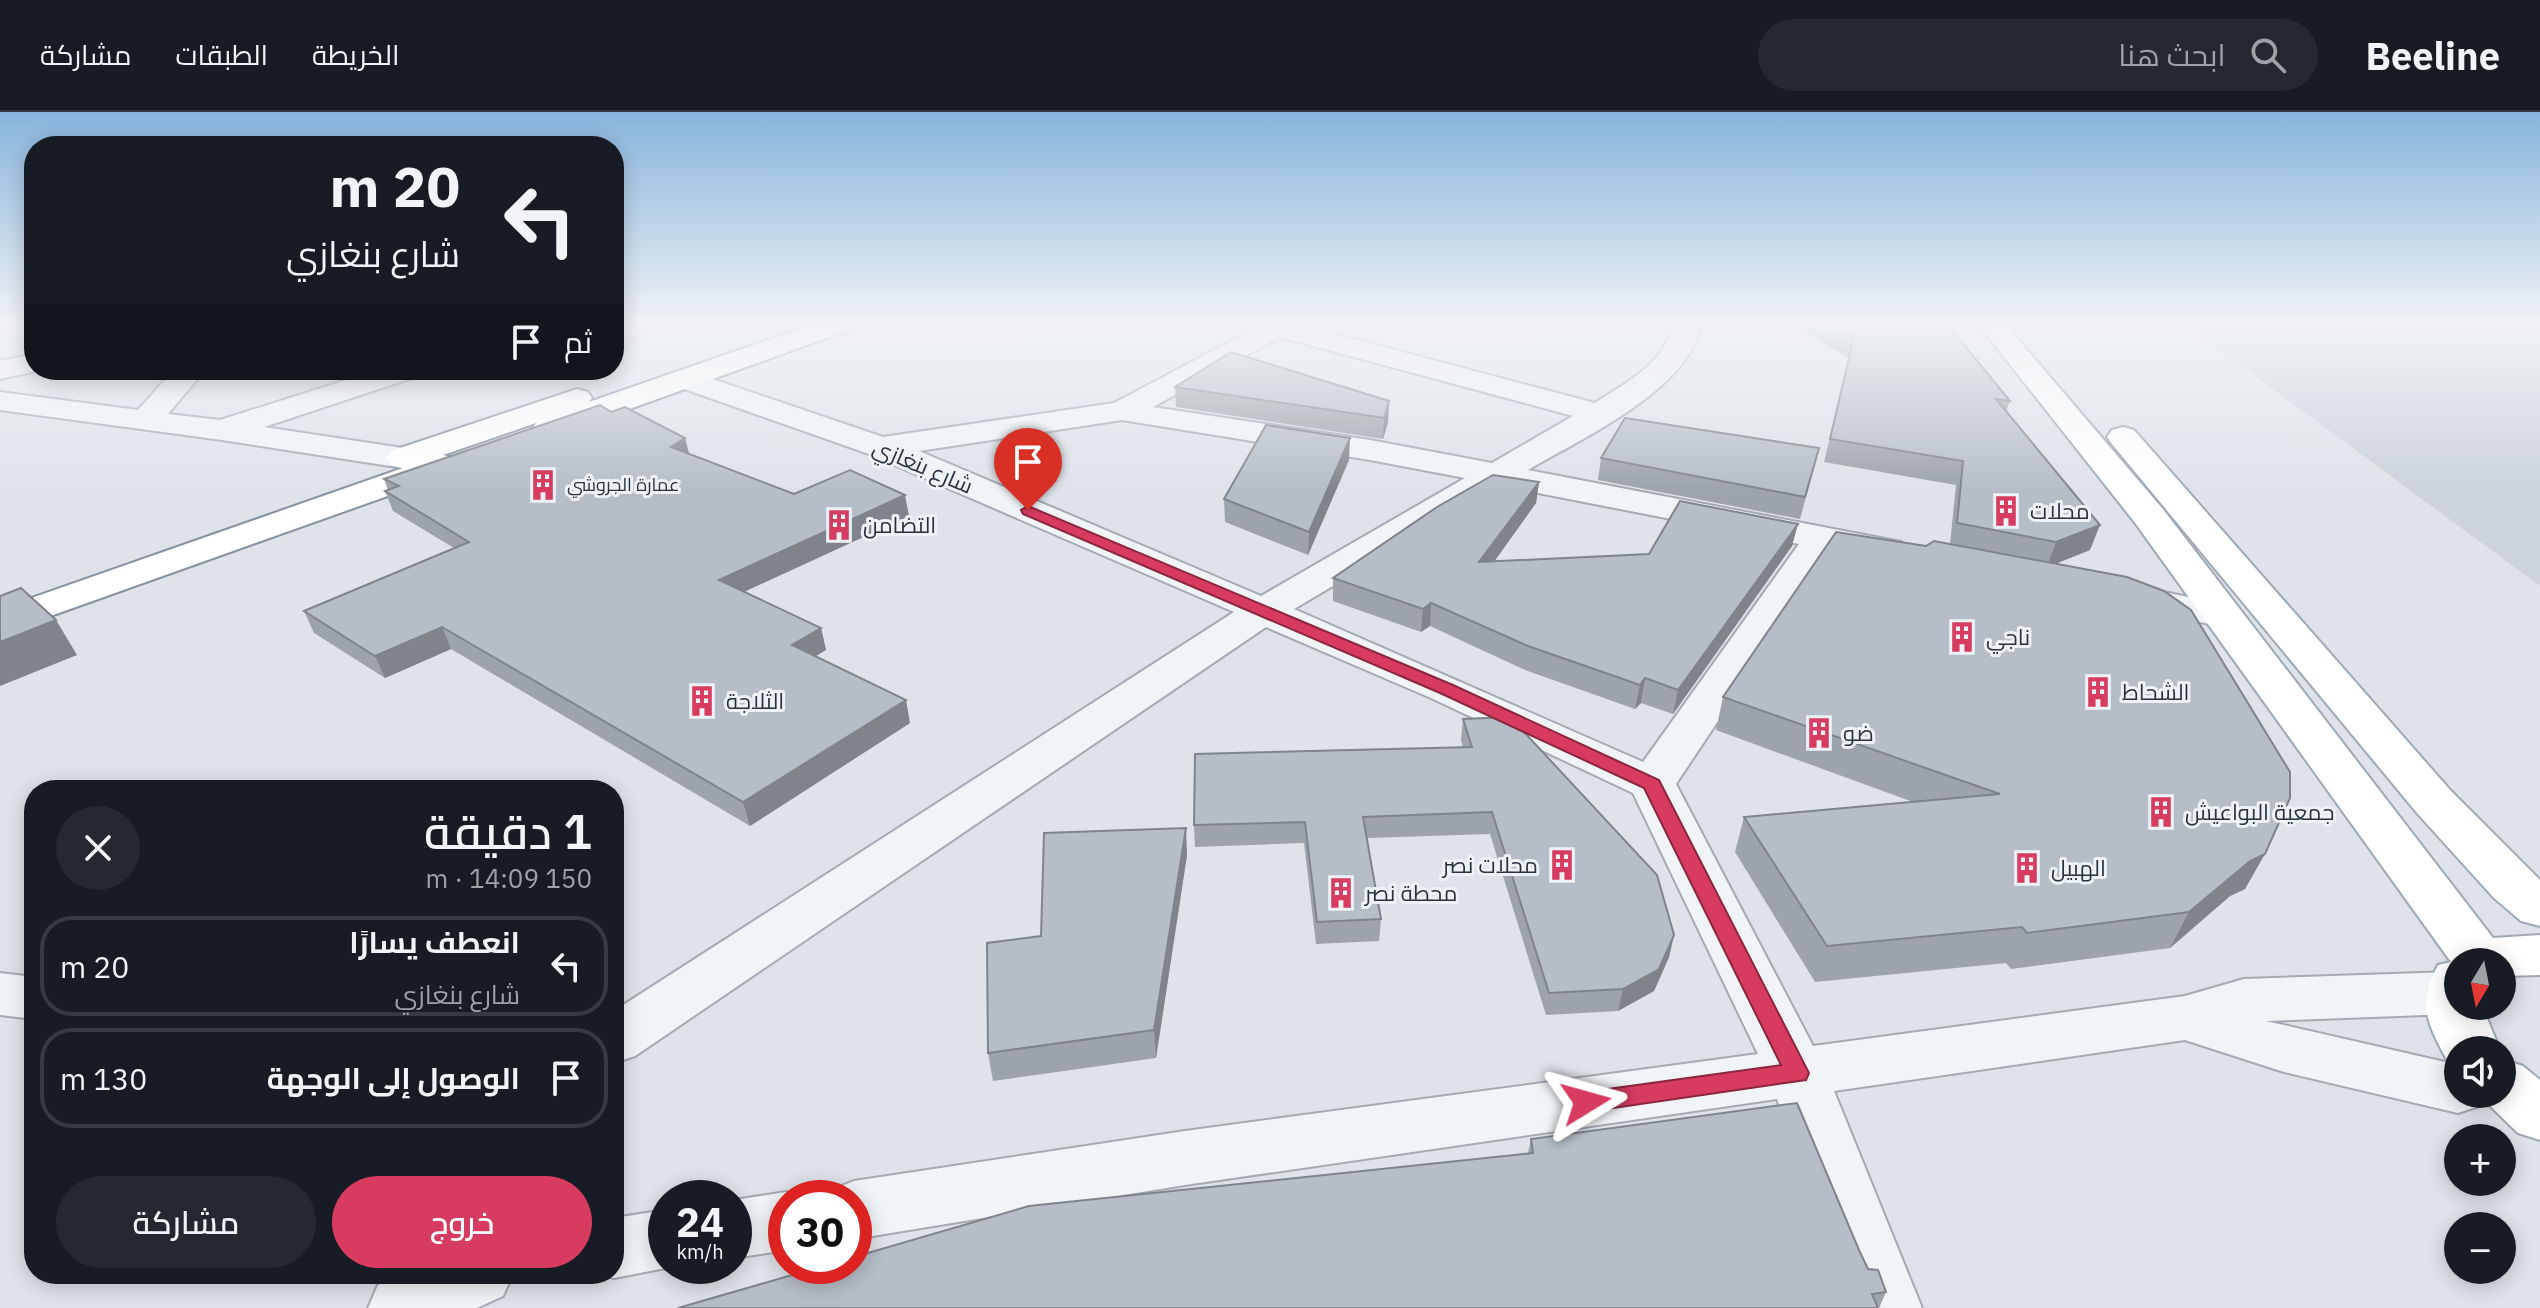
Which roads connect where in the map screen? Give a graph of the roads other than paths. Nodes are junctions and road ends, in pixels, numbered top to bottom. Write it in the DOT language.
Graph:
graph roads {
  1 [pos="181,380"];
  2 [pos="377,380"];
  3 [pos="632,380"];
  4 [pos="682,380"];
  5 [pos="686,380"];
  6 [pos="1177,380"];
  7 [pos="1475,380"];
  8 [pos="1650,380"];
  9 [pos="2037,380"];
  10 [pos="2076,380"];
  11 [pos="0,401"];
  12 [pos="1122,411"];
  13 [pos="1600,414"];
  14 [pos="146,420"];
  15 [pos="222,430"];
  16 [pos="881,447"];
  17 [pos="403,458"];
  18 [pos="1501,474"];
  19 [pos="2149,516"];
  20 [pos="2192,519"];
  21 [pos="1822,538"];
  22 [pos="1914,555"];
  23 [pos="2097,591"];
  24 [pos="0,599"];
  25 [pos="1263,611"];
  26 [pos="2220,614"];
  27 [pos="0,622"];
  28 [pos="1652,784"];
  29 [pos="2540,908"];
  30 [pos="2449,948"];
  31 [pos="2516,955"];
  32 [pos="2540,955"];
  33 [pos="2444,977"];
  34 [pos="0,994"];
  35 [pos="24,997"];
  36 [pos="2185,1018"];
  37 [pos="624,1033"];
  38 [pos="1797,1073"];
  39 [pos="2444,1086"];
  40 [pos="872,1207"];
  41 [pos="648,1243"];
  42 [pos="624,1246"];
  43 [pos="457,1284"];
  44 [pos="403,1308"];
  45 [pos="1887,1308"];
  1 -- 14 [label="street"];
  2 -- 15 [label="street"];
  3 -- 17 [label="main road"];
  4 -- 27 [label="main road"];
  5 -- 16 [label="street, شارع بنغازي"];
  6 -- 12 [label="street"];
  7 -- 13 [label="street"];
  8 -- 13 [label="street"];
  9 -- 19 [label="main road"];
  10 -- 20 [label="main road"];
  11 -- 14 [label="street"];
  12 -- 16 [label="street"];
  12 -- 18 [label="street"];
  13 -- 18 [label="street"];
  14 -- 15 [label="street"];
  15 -- 17 [label="street"];
  16 -- 25 [label="street, شارع بنغازي"];
  17 -- 24 [label="main road"];
  18 -- 21 [label="street"];
  18 -- 25 [label="street"];
  19 -- 20 [label="main road"];
  19 -- 26 [label="main road"];
  20 -- 29 [label="main road"];
  21 -- 22 [label="street"];
  21 -- 28 [label="street"];
  23 -- 26 [label="street"];
  25 -- 28 [label="street, شارع بنغازي"];
  25 -- 37 [label="street"];
  26 -- 30 [label="main road"];
  28 -- 38 [label="street"];
  31 -- 32 [label="main road"];
  33 -- 36 [label="street"];
  34 -- 35 [label="street"];
  36 -- 38 [label="street"];
  36 -- 39 [label="street"];
  38 -- 40 [label="street"];
  38 -- 45 [label="street"];
  41 -- 42 [label="street"];
  43 -- 44 [label="street"];
}
